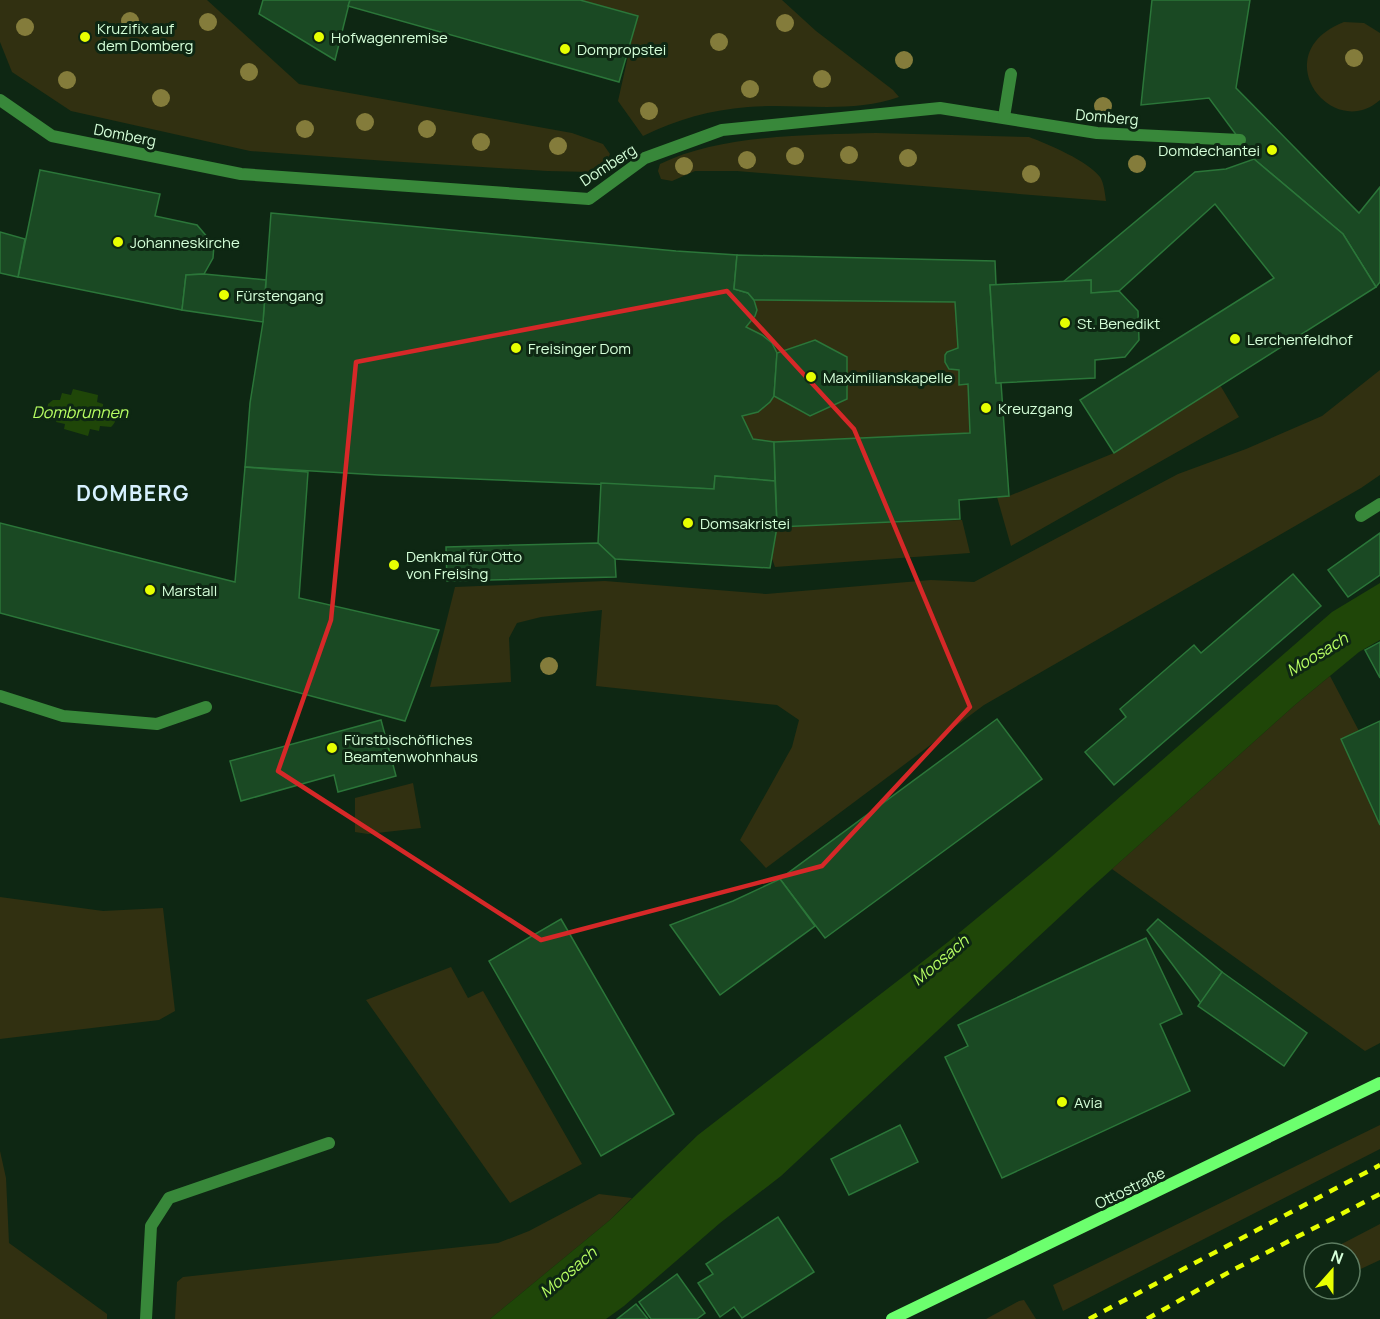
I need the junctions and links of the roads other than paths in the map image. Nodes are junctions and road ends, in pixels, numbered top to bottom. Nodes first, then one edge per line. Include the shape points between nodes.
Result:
1 (1011, 74) dead end
2 (0, 100) edge
3 (1004, 117) junction
4 (1240, 140) dead end
5 (1380, 504) edge
6 (1361, 516) dead end
7 (0, 696) edge
8 (206, 706) dead end
9 (1380, 1083) edge
10 (329, 1143) dead end
11 (146, 1319) edge
12 (892, 1319) edge

1 - 3 lane
2 - 3 lane, Domberg via 52,136 241,174 589,199 645,158 722,130 940,108
3 - 4 lane, Domberg via 1097,133
5 - 6 lane
7 - 8 lane via 63,716 157,724
9 - 12 main road, Ottostraße
10 - 11 lane via 169,1198 151,1226

